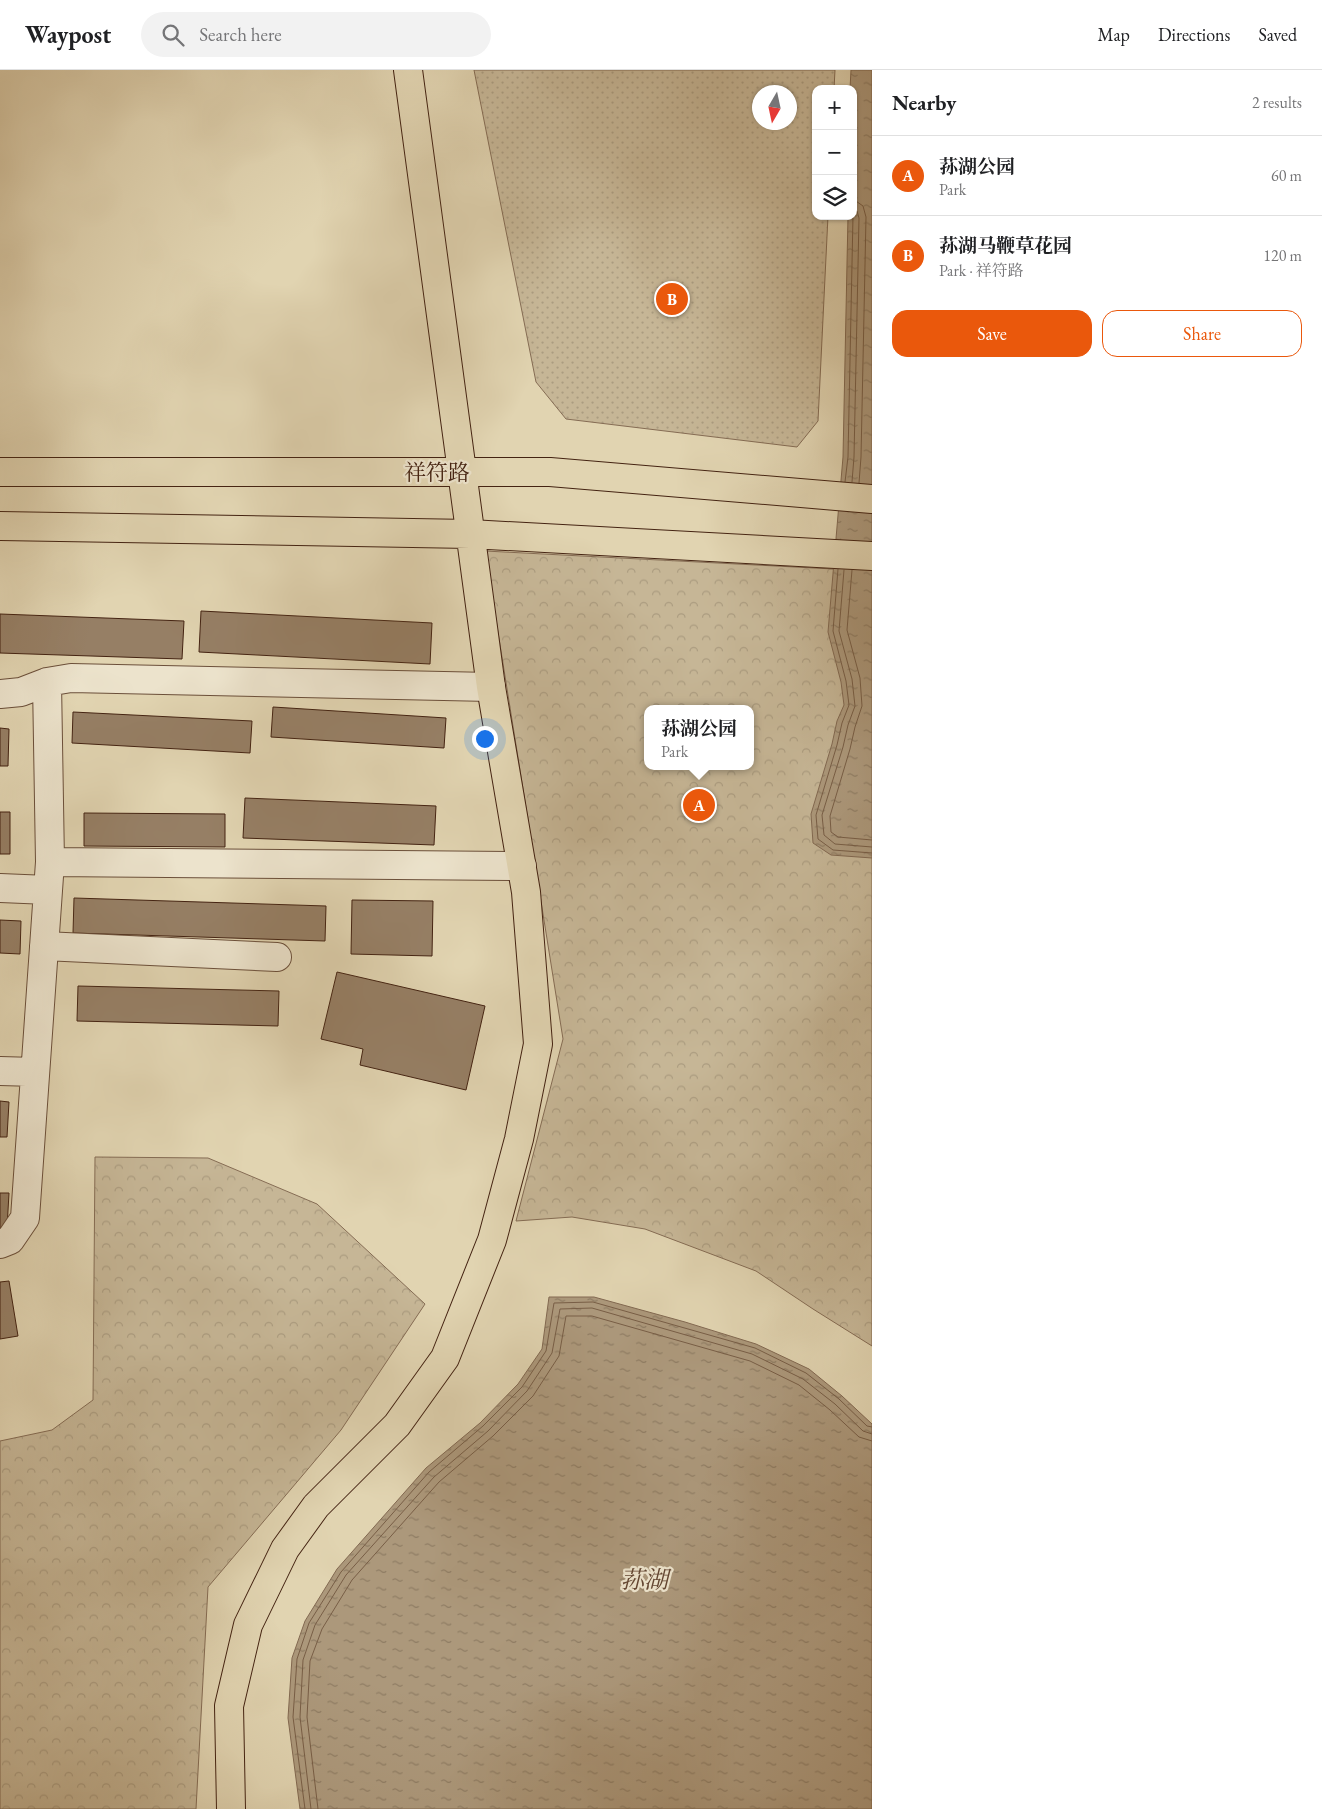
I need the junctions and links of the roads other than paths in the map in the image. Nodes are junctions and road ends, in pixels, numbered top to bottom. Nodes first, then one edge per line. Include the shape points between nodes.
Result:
1 (408, 70) edge
2 (0, 472) edge
3 (462, 472) junction
4 (872, 499) edge
5 (0, 526) edge
6 (470, 534) junction
7 (872, 556) edge
8 (47, 682) junction
9 (491, 687) junction
10 (0, 694) edge
11 (50, 862) junction
12 (522, 866) junction
13 (0, 888) edge
14 (48, 890) junction
15 (44, 946) junction
16 (277, 957) dead end
17 (0, 1071) edge
18 (35, 1072) junction
19 (0, 1244) edge
20 (231, 1809) edge

1 - 3 main road
2 - 3 main road, 祥符路
3 - 4 main road, 祥符路 via 550,472
3 - 6 main road
5 - 6 main road
6 - 7 main road
6 - 9 main road
8 - 9 lane via 71,678
8 - 10 lane via 21,692
8 - 11 lane
9 - 12 main road
11 - 12 lane
11 - 14 lane
12 - 20 main road via 538,1044 519,1139 492,1240 445,1358 397,1424 316,1506 285,1548 248,1625 229,1706
13 - 14 lane
14 - 15 lane
15 - 16 lane
15 - 18 lane
17 - 18 lane
18 - 19 lane via 25,1218 10,1240

